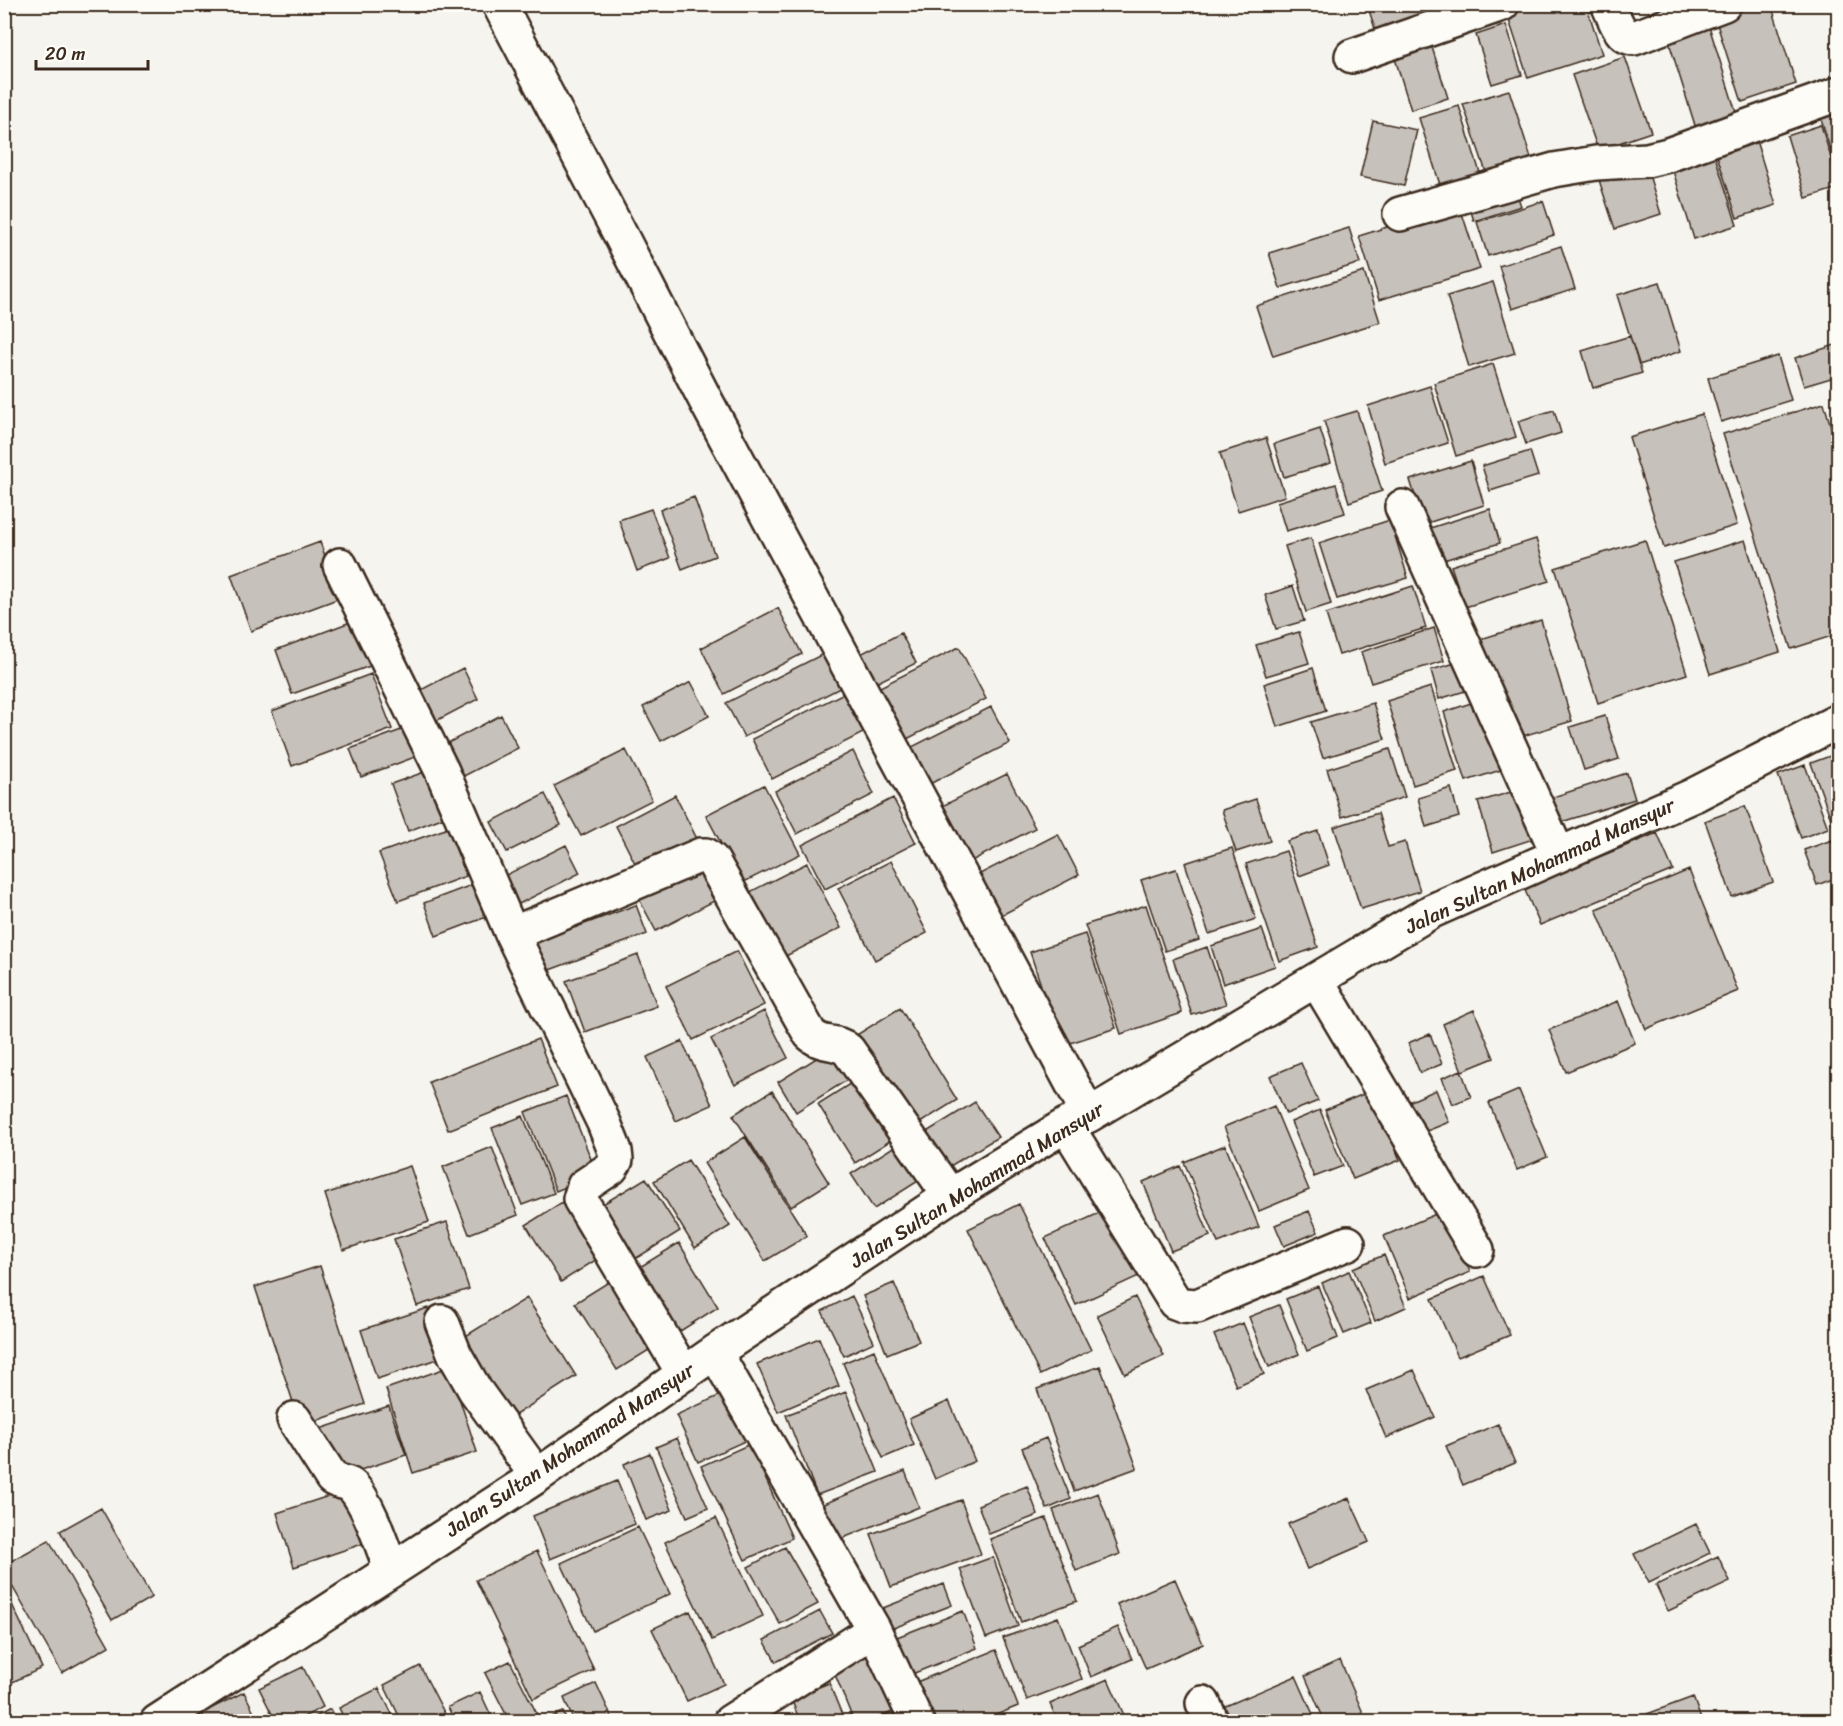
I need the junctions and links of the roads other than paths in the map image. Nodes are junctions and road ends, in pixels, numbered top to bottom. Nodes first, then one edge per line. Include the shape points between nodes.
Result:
1 (498, 4) edge
2 (1502, 4) edge
3 (1608, 4) edge
4 (1724, 4) edge
5 (1352, 56) dead end
6 (1839, 94) edge
7 (1400, 214) dead end
8 (1402, 507) dead end
9 (340, 565) dead end
10 (1839, 721) edge
11 (1551, 857) junction
12 (512, 934) junction
13 (1317, 981) junction
14 (1077, 1120) junction
15 (950, 1196) junction
16 (1348, 1244) dead end
17 (1477, 1250) dead end
18 (442, 1322) dead end
19 (715, 1352) junction
20 (684, 1374) junction
21 (294, 1419) dead end
22 (537, 1476) junction
23 (392, 1569) junction
24 (874, 1630) junction
25 (190, 1712) edge
26 (157, 1722) edge
27 (730, 1722) edge
28 (917, 1722) edge

1 - 14 street
2 - 5 street
3 - 4 street via 1623,35 1634,38
6 - 7 street via 1668,155 1554,170
8 - 11 street
9 - 12 street via 442,771
10 - 11 street, Jalan Sultan Mohammad Mansyur via 1694,795
11 - 13 street, Jalan Sultan Mohammad Mansyur via 1432,911
12 - 15 street via 706,855 810,1034 817,1041 842,1045 848,1050
12 - 20 street via 615,1151 616,1160 611,1168 584,1186 580,1199
13 - 14 street, Jalan Sultan Mohammad Mansyur
13 - 17 street
14 - 15 street, Jalan Sultan Mohammad Mansyur
14 - 16 street via 1175,1302 1197,1306
15 - 19 street, Jalan Sultan Mohammad Mansyur
18 - 22 street via 475,1390
19 - 20 street, Jalan Sultan Mohammad Mansyur
19 - 24 street
20 - 22 street, Jalan Sultan Mohammad Mansyur
21 - 23 street via 332,1478 353,1488
22 - 23 street, Jalan Sultan Mohammad Mansyur
23 - 25 street, Jalan Sultan Mohammad Mansyur
24 - 27 street
24 - 28 street
25 - 26 street, Jalan Sultan Mohammad Mansyur

